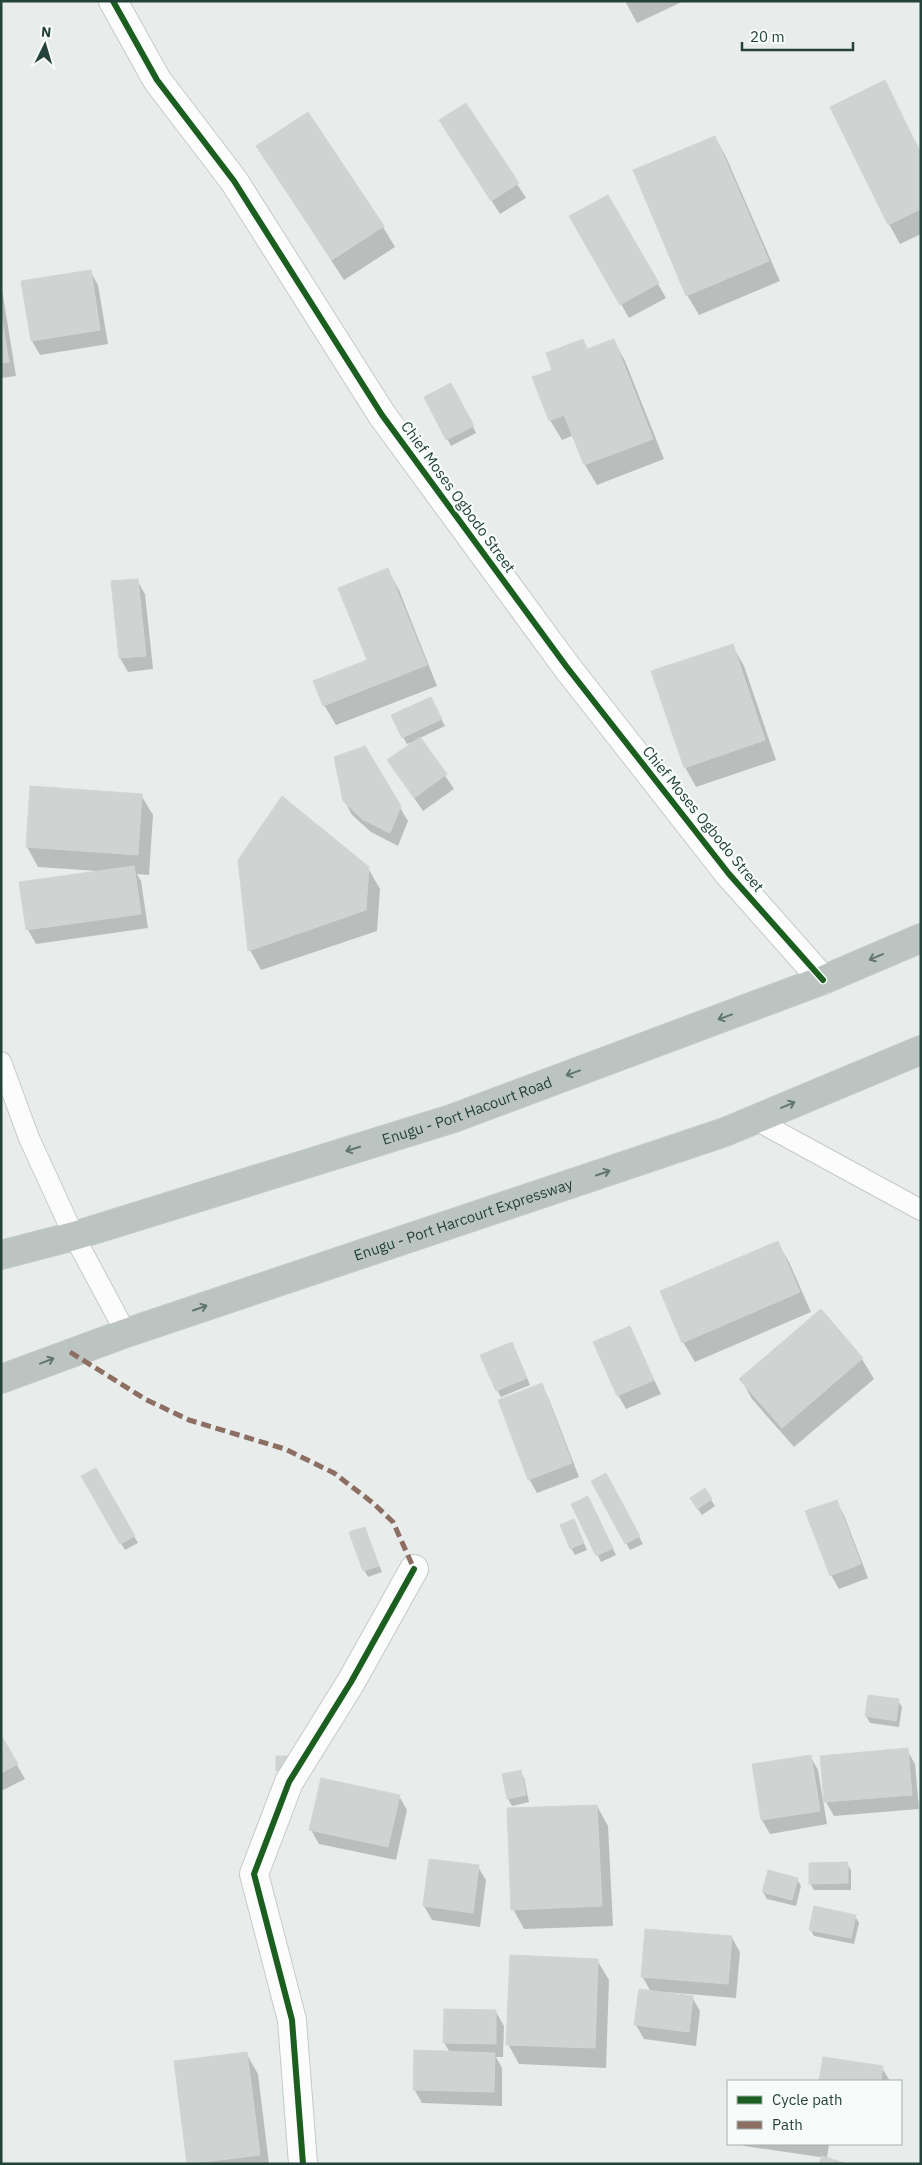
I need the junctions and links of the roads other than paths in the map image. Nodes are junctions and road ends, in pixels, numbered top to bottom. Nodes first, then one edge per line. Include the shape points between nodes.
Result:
1 (113, 1) edge
2 (921, 938) edge
3 (823, 980) junction
4 (921, 1050) edge
5 (1, 1062) edge
6 (754, 1119) junction
7 (921, 1210) edge
8 (74, 1236) junction
9 (1, 1255) edge
10 (126, 1333) junction
11 (1, 1379) edge
12 (414, 1569) dead end
13 (303, 2164) edge

1 - 3 street, Chief Moses Ogbodo Street via 157,80 234,181 382,415 566,666 729,874
2 -> 3 highway, Enugu - Port Hacourt Road
3 -> 8 highway, Enugu - Port Hacourt Road via 451,1119
6 -> 4 highway, Enugu - Port Harcourt Expressway
5 - 8 lane via 29,1138
6 - 7 lane
10 -> 6 highway, Enugu - Port Harcourt Expressway via 725,1132
8 - 9 highway, Enugu - Port Hacourt Road
8 - 10 lane
11 -> 10 highway, Enugu - Port Harcourt Expressway
12 - 13 street via 351,1682 289,1782 254,1874 292,2020

